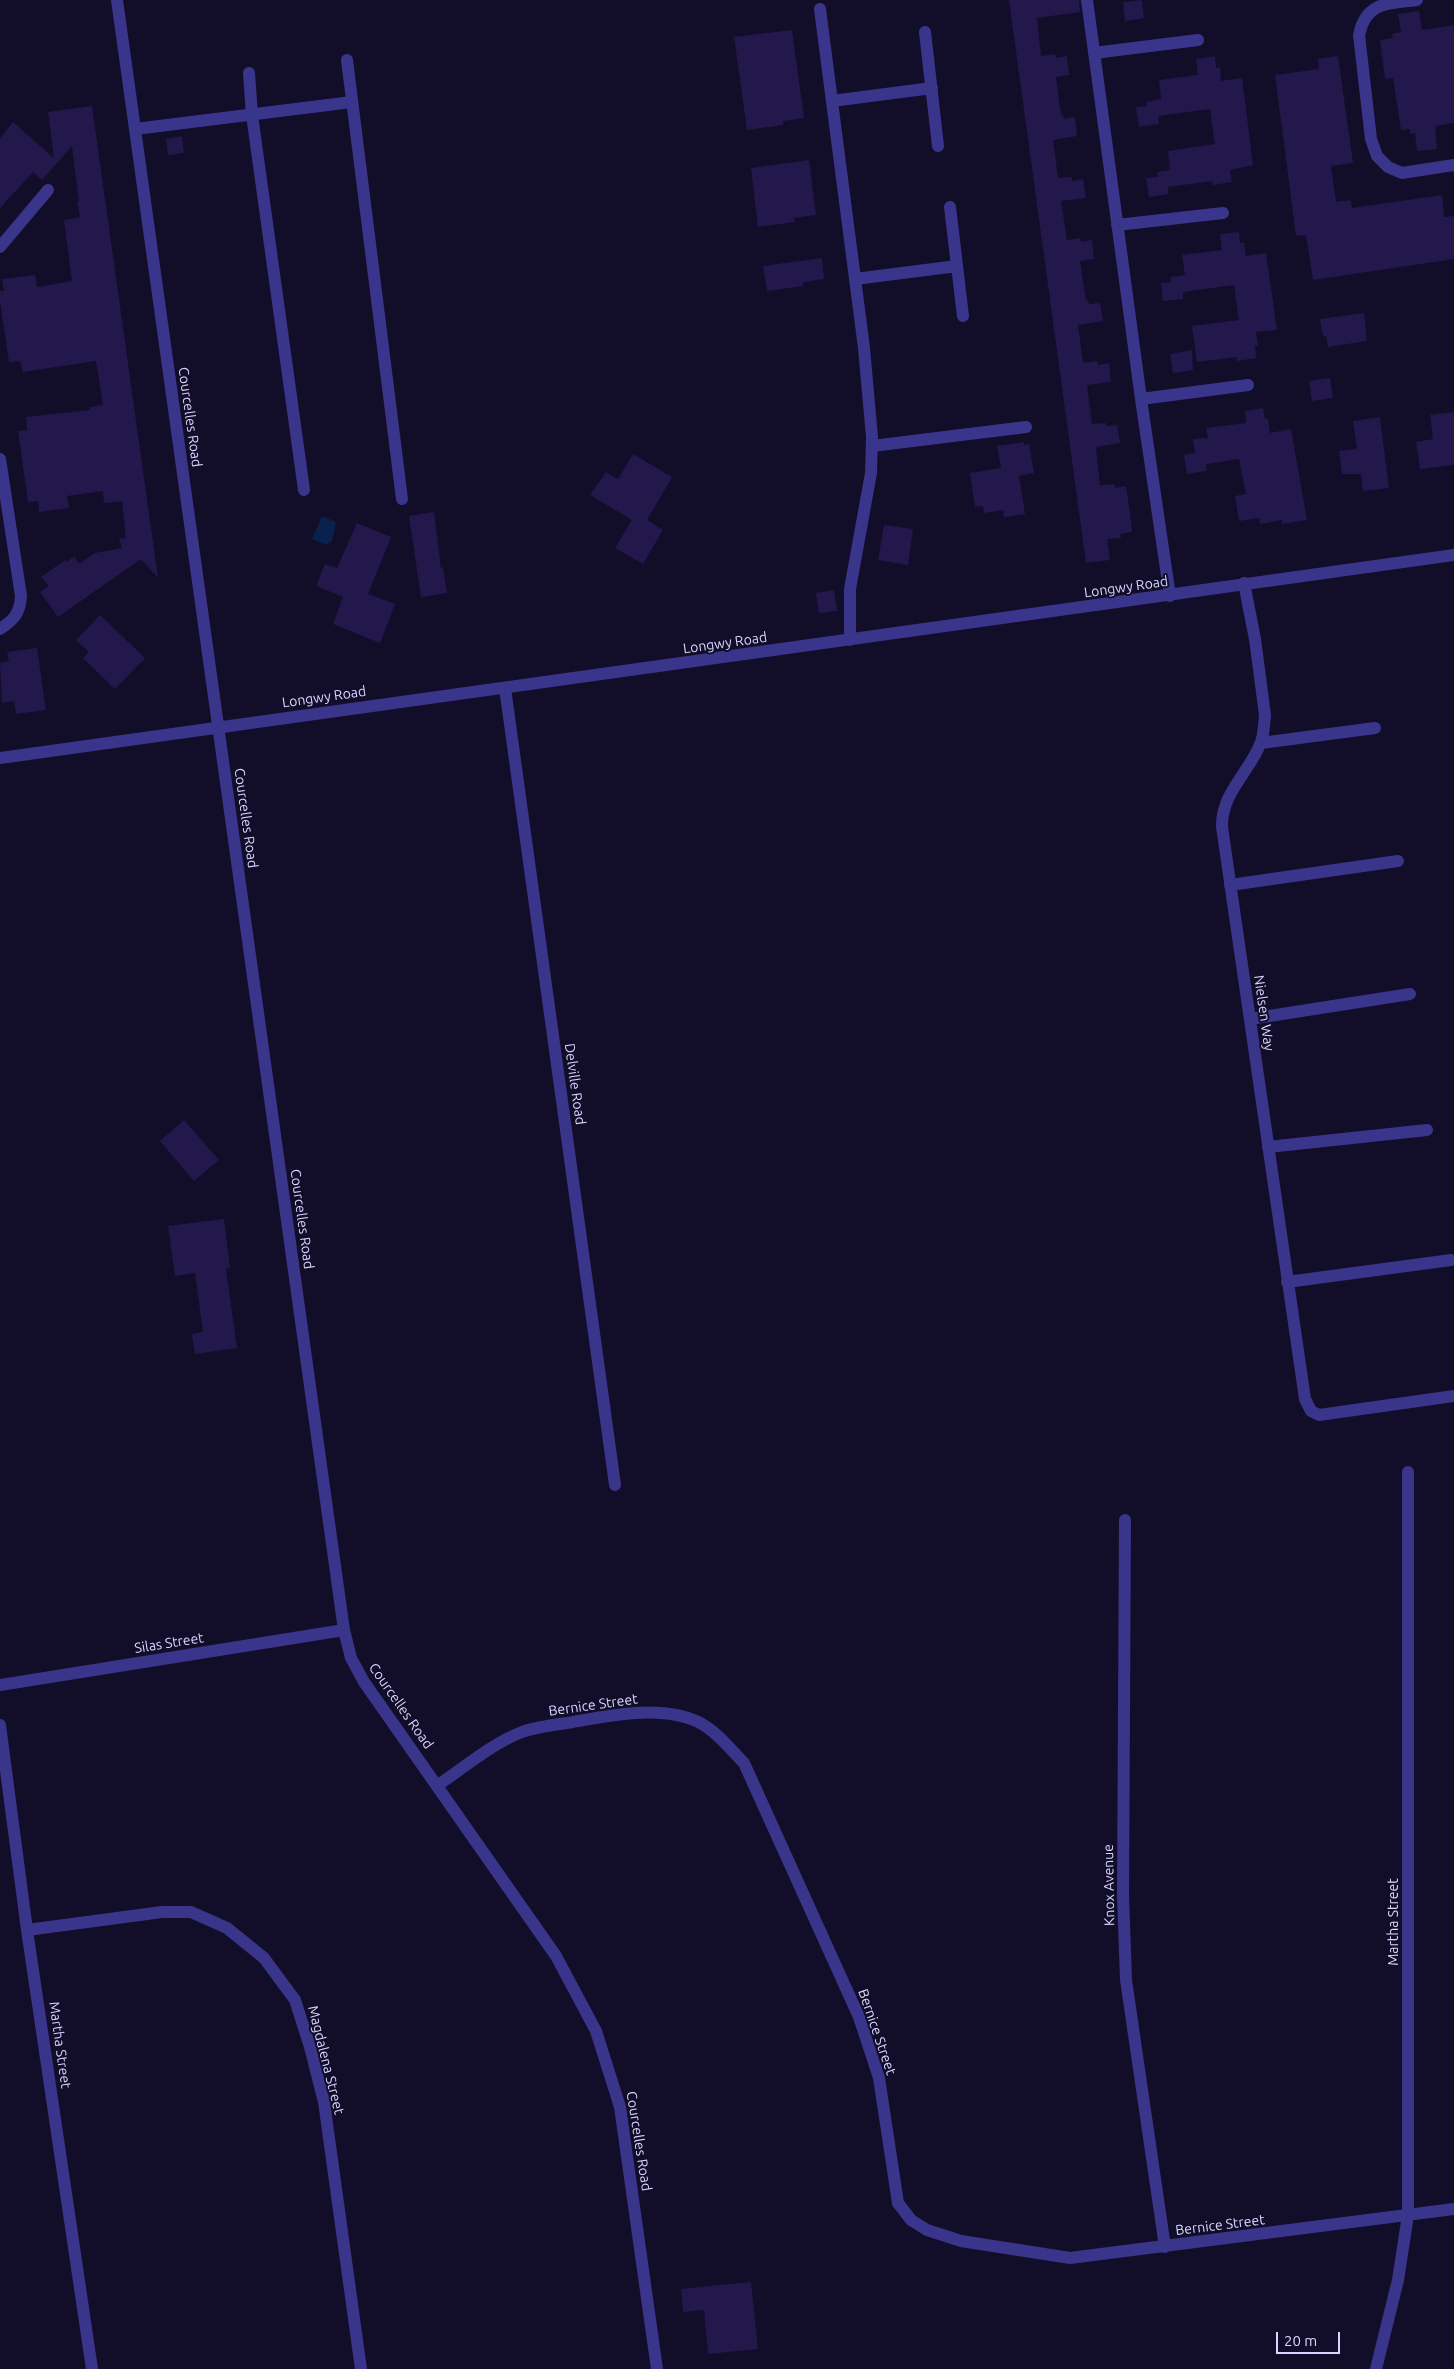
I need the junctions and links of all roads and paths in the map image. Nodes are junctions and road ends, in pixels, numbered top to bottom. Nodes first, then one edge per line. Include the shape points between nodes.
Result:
1 (117, 0) edge
2 (1087, 0) edge
3 (1417, 0) edge
4 (820, 9) dead end
5 (925, 32) dead end
6 (1198, 40) dead end
7 (1094, 54) junction
8 (347, 60) dead end
9 (249, 73) dead end
10 (932, 88) junction
11 (832, 101) junction
12 (352, 102) junction
13 (252, 115) junction
14 (135, 129) junction
15 (938, 146) dead end
16 (1454, 165) edge
17 (48, 190) dead end
18 (950, 207) dead end
19 (1222, 213) dead end
20 (1117, 225) junction
21 (0, 246) edge
22 (957, 266) junction
23 (855, 279) junction
24 (963, 316) dead end
25 (1248, 385) dead end
26 (1141, 399) junction
27 (1026, 427) dead end
28 (872, 446) junction
29 (0, 460) edge
30 (304, 490) dead end
31 (402, 499) dead end
32 (1454, 555) edge
33 (1244, 583) junction
34 (1170, 596) junction
35 (0, 629) edge
36 (850, 640) junction
37 (505, 688) junction
38 (218, 726) junction
39 (1375, 728) dead end
40 (1261, 743) junction
41 (0, 758) edge
42 (1398, 861) dead end
43 (1230, 885) junction
44 (1410, 994) dead end
45 (1250, 1019) junction
46 (1427, 1130) dead end
47 (1268, 1147) junction
48 (1451, 1260) dead end
49 (1287, 1282) junction
50 (1454, 1396) edge
51 (1408, 1472) dead end
52 (615, 1484) dead end
53 (1125, 1520) dead end
54 (344, 1630) junction
55 (0, 1685) edge
56 (0, 1726) edge
57 (438, 1785) junction
58 (27, 1930) junction
59 (1454, 2209) edge
60 (1408, 2216) junction
61 (1165, 2246) junction
62 (92, 2369) edge
63 (362, 2369) edge
64 (657, 2369) edge
65 (1376, 2369) edge

1 - 14 street, Courcelles Road
2 - 7 street
3 - 16 street via 1378,6 1361,22 1359,34 1371,139 1377,156 1388,167 1402,172
4 - 11 street
5 - 10 street
6 - 7 street
7 - 20 street
8 - 12 street
9 - 13 street
10 - 11 street
10 - 15 street
11 - 23 street
12 - 13 street
12 - 31 street
13 - 14 street
13 - 30 street
14 - 38 street, Courcelles Road
17 - 21 street
18 - 22 street
19 - 20 street
20 - 26 street
22 - 23 street
22 - 24 street
23 - 28 street
25 - 26 street
26 - 34 street
27 - 28 street
28 - 36 street via 871,473 850,589
29 - 35 street via 21,596 18,613
32 - 33 street, Longwy Road
33 - 34 street, Longwy Road
33 - 40 street, Nielsen Way via 1265,715
34 - 36 street, Longwy Road
36 - 37 street, Longwy Road
37 - 38 street, Longwy Road
37 - 52 street, Delville Road
38 - 41 street, Longwy Road
38 - 54 street, Courcelles Road
39 - 40 street
40 - 43 street, Nielsen Way via 1224,808 1222,827
42 - 43 street
43 - 45 street, Nielsen Way
44 - 45 street
45 - 47 street, Nielsen Way
46 - 47 street
47 - 49 street, Nielsen Way
48 - 49 street
49 - 50 street, Nielsen Way via 1305,1399 1311,1411 1319,1415
51 - 60 street, Martha Street
53 - 61 street, Knox Avenue via 1123,1896 1126,1980
54 - 55 street, Silas Street
54 - 57 street, Courcelles Road via 351,1658 364,1682
56 - 58 street, Martha Street
57 - 61 street, Bernice Street via 505,1740 523,1732 636,1713 673,1715 701,1724 744,1763 859,2017 879,2078 898,2203 911,2220 927,2230 961,2241 1070,2258
57 - 64 street, Courcelles Road via 556,1956 596,2031 620,2108
58 - 62 street, Martha Street
58 - 63 street, Magdalena Street via 162,1912 191,1912 227,1928 264,1958 295,2000 324,2102
59 - 60 street, Bernice Street
60 - 61 street, Bernice Street
60 - 65 street, Martha Street via 1398,2280

